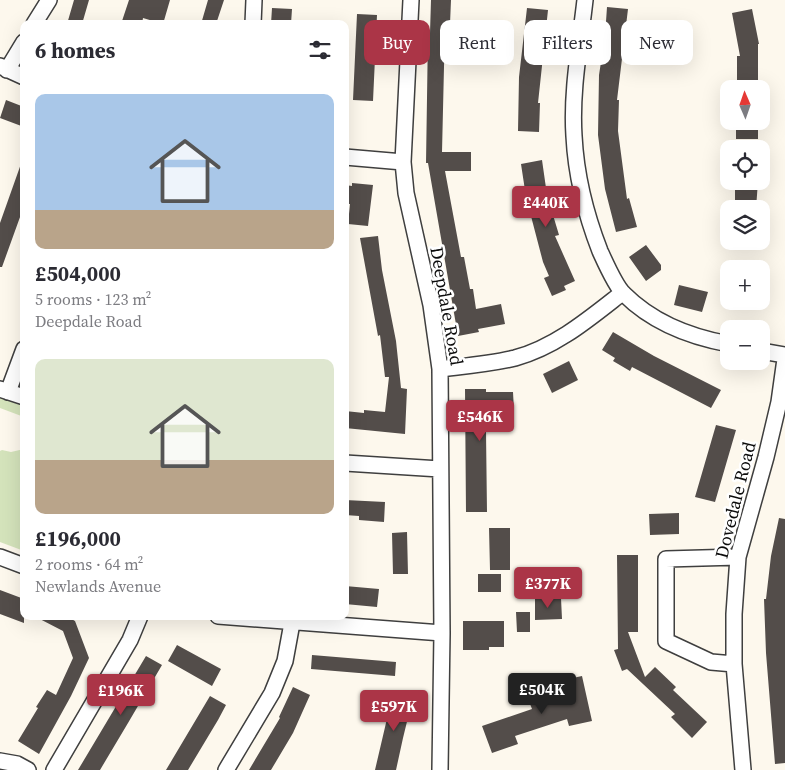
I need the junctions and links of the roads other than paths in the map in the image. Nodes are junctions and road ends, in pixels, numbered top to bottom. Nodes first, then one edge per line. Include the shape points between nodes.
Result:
1 (49, 0) edge
2 (254, 0) edge
3 (411, 0) edge
4 (585, 0) edge
5 (36, 20) edge
6 (253, 20) edge
7 (20, 47) edge
8 (4, 68) edge
9 (20, 76) edge
10 (349, 157) edge
11 (403, 162) junction
12 (622, 293) junction
13 (720, 342) edge
14 (770, 352) edge
15 (785, 355) edge
16 (20, 357) edge
17 (785, 359) edge
18 (440, 369) junction
19 (4, 391) edge
20 (20, 396) edge
21 (349, 463) edge
22 (440, 470) junction
23 (0, 557) edge
24 (738, 557) junction
25 (20, 564) edge
26 (138, 620) edge
27 (260, 620) edge
28 (292, 623) junction
29 (442, 633) junction
30 (734, 664) junction
31 (0, 761) edge
32 (28, 770) edge
33 (54, 770) edge
34 (226, 770) edge
35 (440, 770) edge
36 (743, 770) edge

1 - 5 street
2 - 6 street
3 - 11 street, Deepdale Road
4 - 12 street via 575,89 574,136 579,178 590,226
7 - 8 street
8 - 9 street
10 - 11 street
11 - 18 street, Deepdale Road via 406,193 432,305
12 - 13 street via 645,312 674,329
12 - 18 street via 582,324 517,357
14 - 15 street
16 - 19 street
17 - 24 street, Dovedale Road via 779,402
18 - 22 street, Deepdale Road
19 - 20 street
21 - 22 street
22 - 29 street, Deepdale Road
23 - 25 street
24 - 30 street, Dovedale Road
24 - 30 street via 666,560 666,641 711,662
26 - 33 street via 130,640
27 - 28 street
28 - 29 street
28 - 34 street via 284,661 272,692
29 - 35 street, Deepdale Road
30 - 36 street, Dovedale Road
31 - 32 street

